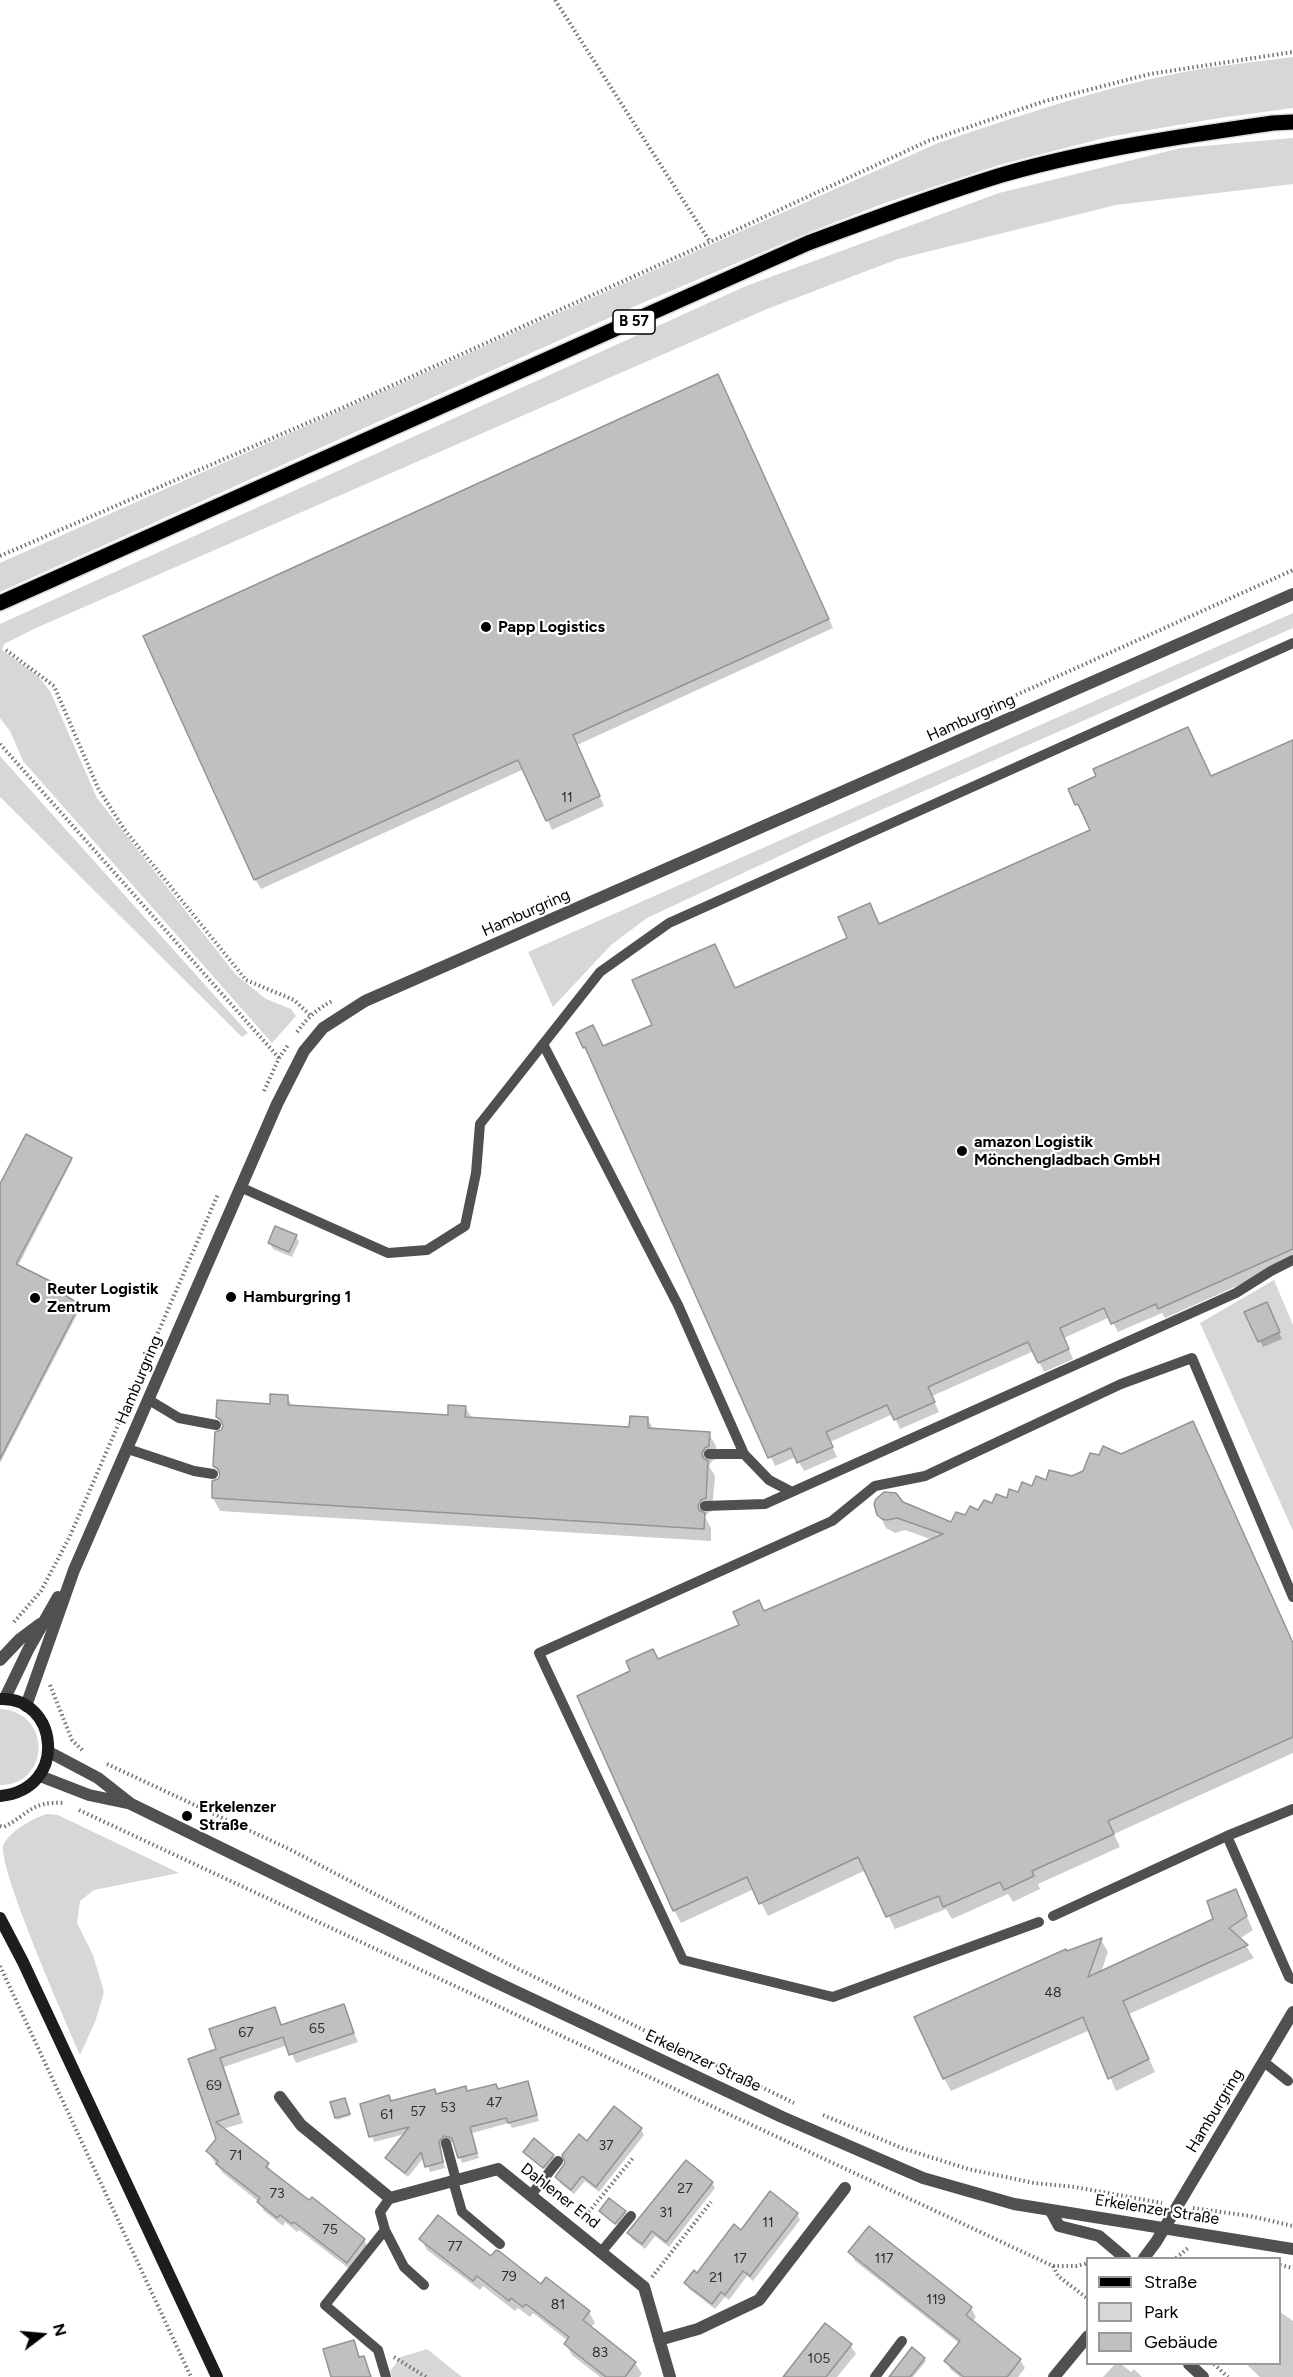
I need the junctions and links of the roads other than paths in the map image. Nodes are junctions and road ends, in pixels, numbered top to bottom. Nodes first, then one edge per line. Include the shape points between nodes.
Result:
1 (1293, 122) edge
2 (1293, 594) edge
3 (0, 603) edge
4 (1293, 643) edge
5 (543, 1044) junction
6 (240, 1187) junction
7 (1293, 1260) edge
8 (149, 1400) junction
9 (216, 1425) dead end
10 (128, 1449) junction
11 (709, 1454) dead end
12 (744, 1454) junction
13 (213, 1474) dead end
14 (792, 1492) junction
15 (705, 1506) dead end
16 (74, 1570) junction
17 (1293, 1597) edge
18 (45, 1620) junction
19 (0, 1660) edge
20 (3, 1698) edge
21 (26, 1706) junction
22 (49, 1752) junction
23 (40, 1776) junction
24 (0, 1796) edge
25 (131, 1804) junction
26 (1293, 1809) edge
27 (1227, 1836) junction
28 (0, 1909) edge
29 (1053, 1916) dead end
30 (0, 1918) edge
31 (1039, 1922) dead end
32 (9, 1933) junction
33 (1293, 1979) edge
34 (1293, 2012) edge
35 (1264, 2062) junction
36 (1288, 2081) dead end
37 (280, 2097) dead end
38 (446, 2143) dead end
39 (558, 2161) dead end
40 (455, 2181) junction
41 (845, 2188) dead end
42 (531, 2195) junction
43 (390, 2198) junction
44 (1051, 2211) junction
45 (631, 2216) dead end
46 (1165, 2228) junction
47 (385, 2230) junction
48 (500, 2244) dead end
49 (1293, 2249) edge
50 (602, 2251) junction
51 (1123, 2257) edge
52 (1145, 2257) edge
53 (424, 2285) dead end
54 (1086, 2338) edge
55 (660, 2340) junction
56 (902, 2342) dead end
57 (1190, 2365) edge
58 (217, 2377) edge
59 (386, 2377) edge
60 (670, 2377) edge
61 (875, 2377) edge
62 (1054, 2377) edge
63 (1203, 2377) edge

1 - 3 main road, B 57 via 1139,143 1007,174 808,243
2 - 6 street, Hamburgring via 365,1001 323,1028 304,1051
4 - 5 lane via 669,923 600,972
5 - 6 lane via 480,1124 476,1173 465,1227 427,1250 388,1253
5 - 12 lane via 678,1305
6 - 8 street, Hamburgring
7 - 14 lane via 1236,1293
8 - 9 lane via 179,1418
8 - 10 street, Hamburgring
10 - 13 lane
10 - 16 street, Hamburgring
11 - 12 lane
12 - 14 lane via 769,1480
14 - 15 lane via 765,1504
16 - 18 street
16 - 21 street
17 - 31 lane via 1192,1358 1120,1384 925,1476 875,1486 832,1521 539,1653 683,1960 833,1997
18 - 19 street
18 - 20 street
20 - 21 main road
21 - 22 main road via 44,1725
22 - 23 main road
22 - 25 street via 98,1778
23 - 24 main road via 28,1788
23 - 25 street via 89,1795
25 - 44 street, Erkelenzer Straße via 782,2117 923,2178
26 - 27 lane
27 - 29 lane
27 - 33 lane
28 - 32 main road
30 - 32 main road
32 - 58 main road
34 - 35 street, Hamburgring
35 - 36 lane
35 - 46 street, Hamburgring
37 - 43 street via 301,2125
38 - 40 lane
39 - 42 lane
40 - 42 street, Dahlener End via 498,2169
40 - 43 street, Dahlener End
40 - 48 lane via 462,2212
41 - 55 street via 759,2300 698,2329
42 - 50 street, Dahlener End
43 - 47 lane via 380,2212
44 - 46 street, Erkelenzer Straße
44 - 51 street via 1059,2226 1099,2236
45 - 50 lane
46 - 49 street, Erkelenzer Straße
46 - 52 street, Hamburgring
47 - 53 lane via 404,2267
47 - 59 lane via 325,2306 378,2350
50 - 55 street, Dahlener End via 644,2287
54 - 62 street
55 - 60 street
56 - 61 lane
57 - 63 street

